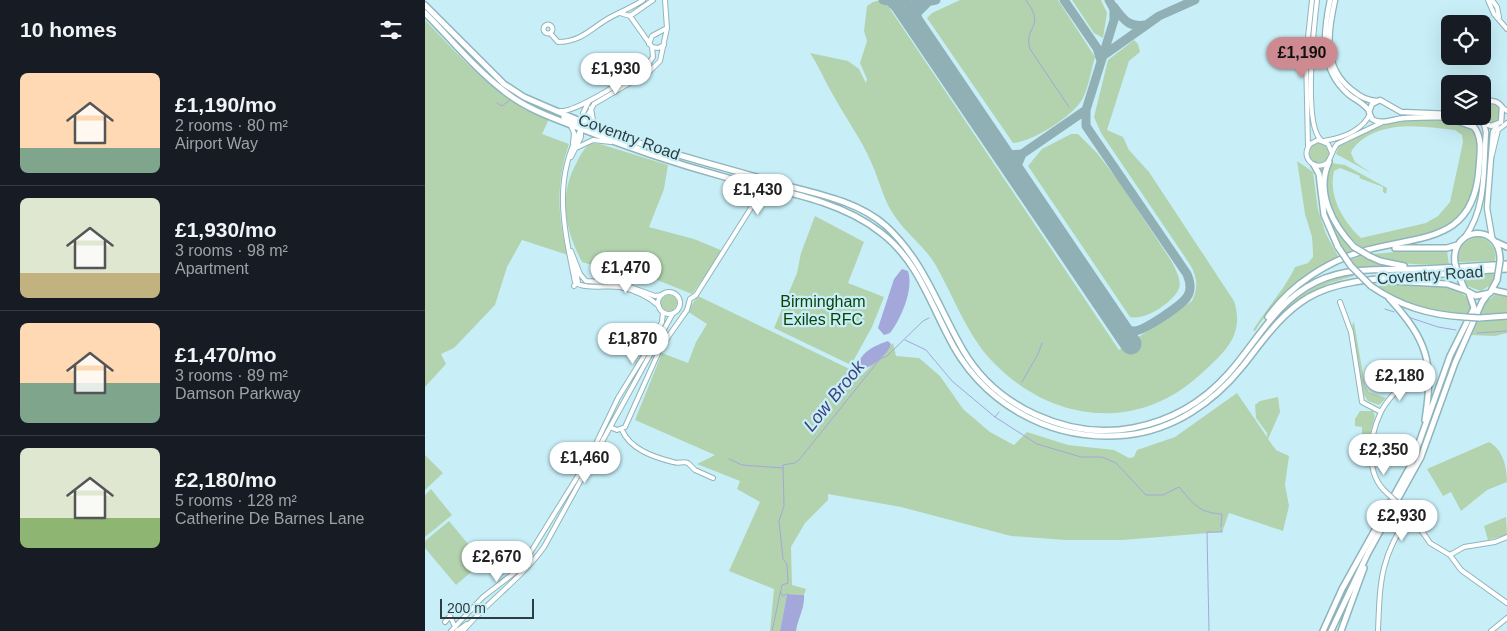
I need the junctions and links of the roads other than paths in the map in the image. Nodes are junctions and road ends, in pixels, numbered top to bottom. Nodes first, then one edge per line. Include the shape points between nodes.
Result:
1 (643, 0) edge
2 (653, 0) edge
3 (666, 0) edge
4 (1312, 0) edge
5 (1317, 0) edge
6 (1330, 0) edge
7 (1335, 0) edge
8 (1487, 0) edge
9 (1492, 0) edge
10 (425, 5) edge
11 (620, 13) junction
12 (425, 14) edge
13 (630, 16) junction
14 (1499, 20) junction
15 (667, 28) junction
16 (1507, 29) edge
17 (550, 33) dead end
18 (657, 33) junction
19 (665, 35) junction
20 (664, 45) junction
21 (650, 46) junction
22 (524, 97) junction
23 (590, 100) junction
24 (1377, 101) junction
25 (1491, 101) edge
26 (1389, 104) junction
27 (591, 106) junction
28 (1502, 107) junction
29 (558, 111) junction
30 (1507, 111) edge
31 (1369, 113) junction
32 (1441, 115) edge
33 (1441, 116) edge
34 (1387, 121) junction
35 (584, 122) junction
36 (1507, 122) edge
37 (1381, 123) junction
38 (1499, 123) junction
39 (1491, 124) edge
40 (570, 125) junction
41 (1470, 125) edge
42 (1484, 125) edge
43 (594, 126) junction
44 (581, 129) junction
45 (1323, 141) junction
46 (613, 142) junction
47 (572, 145) junction
48 (1308, 147) junction
49 (577, 148) junction
50 (1332, 153) junction
51 (1491, 157) junction
52 (570, 158) junction
53 (658, 158) junction
54 (1329, 162) junction
55 (1314, 165) junction
56 (759, 186) junction
57 (1465, 237) junction
58 (1494, 240) junction
59 (1457, 245) junction
60 (1507, 247) edge
61 (570, 249) junction
62 (1368, 253) junction
63 (573, 256) junction
64 (1507, 264) edge
65 (1487, 265) junction
66 (1507, 269) edge
67 (1357, 281) junction
68 (575, 285) junction
69 (1468, 292) junction
70 (1491, 292) junction
71 (1507, 293) edge
72 (662, 295) junction
73 (1389, 298) junction
74 (679, 299) junction
75 (690, 299) junction
76 (1340, 302) dead end
77 (659, 306) junction
78 (663, 312) junction
79 (673, 313) junction
80 (1507, 316) edge
81 (1253, 341) junction
82 (1407, 381) dead end
83 (1381, 412) junction
84 (610, 427) junction
85 (622, 430) junction
86 (1423, 434) junction
87 (713, 478) dead end
88 (1410, 514) junction
89 (1507, 537) edge
90 (1372, 544) junction
91 (1450, 555) junction
92 (1507, 603) edge
93 (1507, 618) edge
94 (471, 621) junction
95 (445, 622) dead end
96 (456, 629) edge
97 (451, 631) edge
98 (463, 631) edge
99 (1323, 631) edge
100 (1331, 631) edge
101 (1341, 631) edge
102 (1379, 631) edge
103 (1491, 631) edge

1 - 11 street
2 - 13 street
3 - 15 street
4 - 48 street via 1306,56
5 - 45 street via 1311,58 1313,129
6 - 31 main road via 1324,38 1329,67 1347,94 1366,107
7 - 24 main road via 1328,37 1335,69 1343,83 1355,93
8 - 14 street
9 - 14 street
10 - 22 highway, Coventry Road via 504,84
11 - 13 street
11 - 17 street via 584,37 558,42
12 - 40 highway, Coventry Road via 504,91 525,105
13 - 21 street
14 - 16 street
15 - 18 street
15 - 19 street
18 - 19 street
18 - 21 street via 652,36
19 - 20 street
20 - 21 street via 658,48
20 - 27 street via 662,57 655,67
21 - 23 street via 653,57 647,66
22 - 29 highway, Coventry Road
22 - 44 highway via 579,124
23 - 29 street via 567,112
23 - 35 street via 583,113
24 - 26 main road
24 - 31 main road
25 - 28 main road
26 - 32 main road via 1401,112
26 - 34 main road via 1392,113
27 - 35 street
27 - 43 street
28 - 30 street
28 - 38 main road
29 - 35 highway, Coventry Road
31 - 37 main road
31 - 45 street via 1366,121 1353,131
33 - 34 main road
34 - 37 main road
35 - 43 highway, Coventry Road
35 - 44 highway
35 - 53 highway
36 - 38 street
36 - 51 street via 1498,130
37 - 50 street via 1337,144
38 - 39 main road
38 - 51 main road via 1493,132
40 - 44 highway, Coventry Road
40 - 47 street via 574,133
41 - 62 highway via 1480,138 1478,182 1469,208 1454,225 1438,234
42 - 57 main road via 1481,199 1473,225
43 - 81 highway, Coventry Road via 657,149 837,199 884,224 904,243 928,280 965,353 987,380 1023,408 1058,424 1105,431 1132,428 1173,416 1213,389
44 - 46 highway, Coventry Road
44 - 47 street
44 - 49 street
45 - 48 street via 1314,141
45 - 50 street
46 - 49 street via 593,140
46 - 53 highway, Coventry Road
47 - 52 street
48 - 55 street via 1308,160
49 - 52 street
50 - 54 street
51 - 58 main road via 1487,213
52 - 61 street via 562,207
53 - 56 highway, Coventry Road
54 - 55 street via 1323,166
54 - 62 highway, bridge via 1325,178 1329,207 1337,226 1354,247
55 - 73 highway, bridge via 1319,174 1324,215 1338,247 1351,266
56 - 67 highway, Coventry Road via 834,207 872,226 904,254 924,285 959,356 983,387 1029,419 1079,435 1103,437 1143,432 1195,411 1225,386 1291,309 1322,291
56 - 75 street via 761,193 696,295
57 - 58 highway via 1478,233
57 - 59 highway
58 - 60 highway
58 - 70 highway, bridge via 1500,261
59 - 62 highway
59 - 69 highway, bridge via 1455,263
61 - 63 street
61 - 68 street
62 - 65 highway via 1380,261 1405,266
62 - 81 highway via 1317,272 1286,295 1272,310
63 - 68 street
63 - 72 street via 586,281 619,282 655,296
64 - 65 highway, Coventry Road
65 - 81 highway, Coventry Road via 1378,269 1330,276 1295,294
66 - 67 highway, Coventry Road
67 - 69 highway via 1447,284
68 - 77 street via 622,287 647,297
69 - 70 highway via 1478,296
69 - 86 highway via 1474,308 1450,356
70 - 71 highway
70 - 90 highway via 1483,302 1455,363 1421,457
72 - 74 street via 673,293
72 - 77 street
73 - 80 highway, bridge via 1422,311 1479,318
73 - 86 highway via 1416,330 1426,353 1430,376
74 - 75 street
74 - 79 street via 679,308
75 - 85 street via 687,310 661,347
76 - 83 street via 1351,332 1361,404
77 - 78 street
78 - 79 street
78 - 96 street via 662,322 650,346 589,458 527,558 514,573 483,596
79 - 84 street
82 - 83 street
83 - 88 street, bridge via 1373,438 1371,465 1378,483
84 - 85 street
84 - 94 street via 576,492 535,559
85 - 87 street via 634,447 675,463 688,463
86 - 99 highway via 1411,465 1342,589
88 - 91 street via 1430,543
88 - 102 street via 1392,542 1383,567 1379,589
89 - 91 street via 1464,547
90 - 100 highway
90 - 101 highway
91 - 92 street via 1461,570
93 - 103 street
94 - 96 street
94 - 98 street
95 - 96 street via 450,616
96 - 97 street

